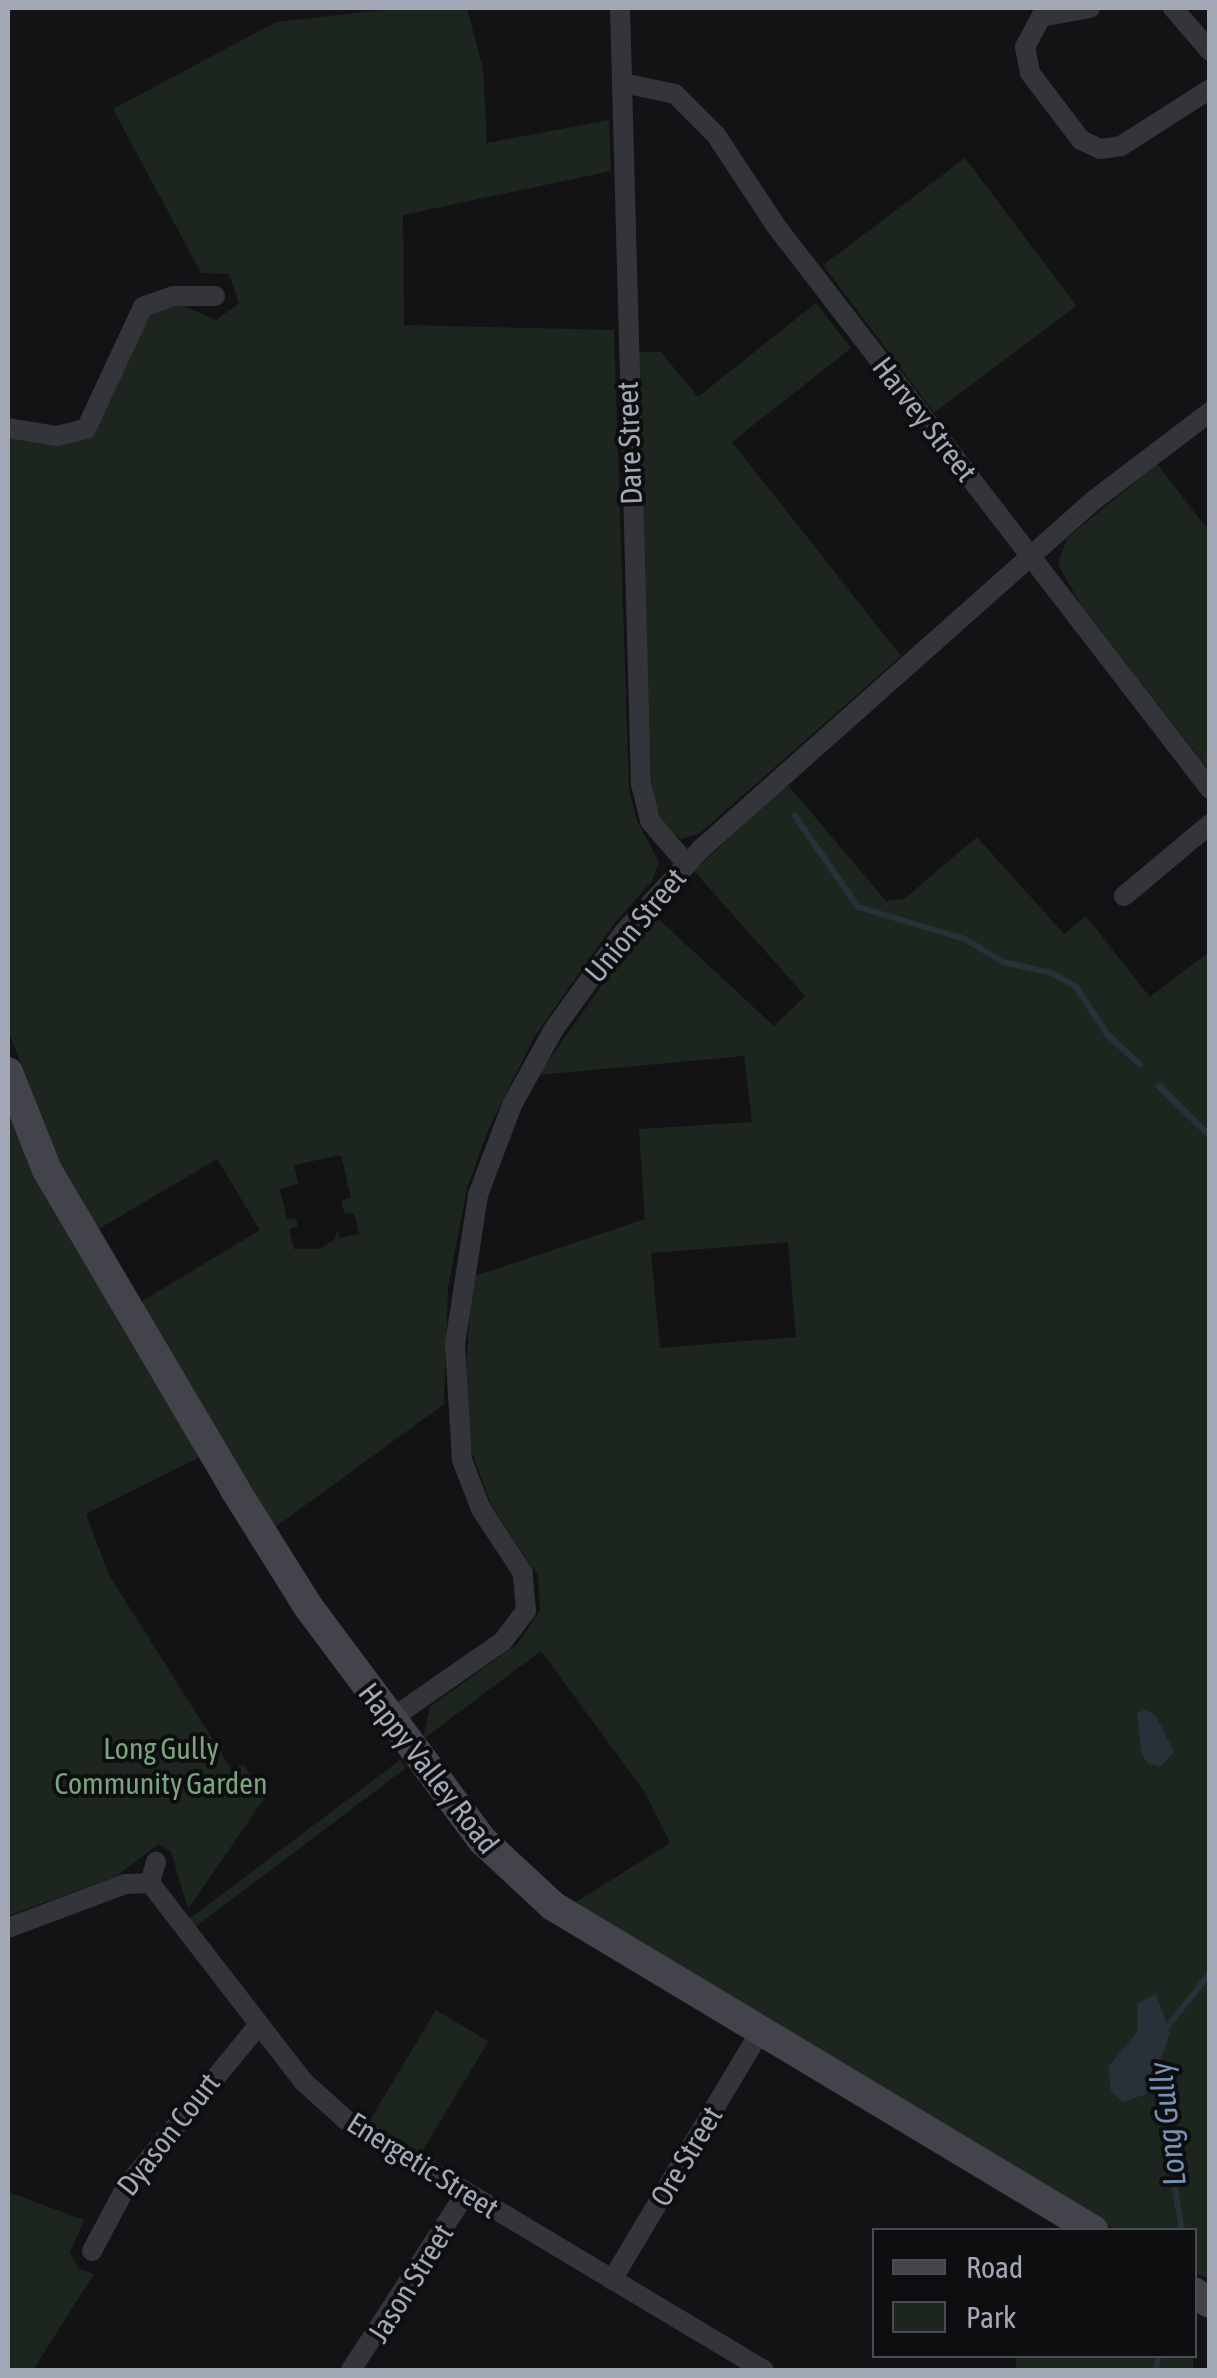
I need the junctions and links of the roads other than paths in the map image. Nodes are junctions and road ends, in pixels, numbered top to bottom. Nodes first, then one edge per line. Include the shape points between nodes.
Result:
1 (620, 8) edge
2 (1090, 8) edge
3 (1172, 8) edge
4 (1210, 51) edge
5 (622, 83) junction
6 (1210, 89) edge
7 (215, 296) dead end
8 (1210, 412) edge
9 (8, 428) edge
10 (1032, 557) junction
11 (1210, 789) edge
12 (1210, 824) edge
13 (686, 863) junction
14 (1124, 896) dead end
15 (8, 1072) edge
16 (388, 1721) junction
17 (156, 1862) dead end
18 (150, 1883) junction
19 (8, 1928) edge
20 (258, 2026) junction
21 (760, 2032) junction
22 (466, 2193) junction
23 (1089, 2228) edge
24 (92, 2251) dead end
25 (612, 2280) junction
26 (750, 2367) edge
27 (350, 2370) edge

1 - 5 street, Dare Street
2 - 6 street via 1041,17 1025,46 1030,73 1087,144 1121,146
3 - 4 street
5 - 10 street, Harvey Street via 664,88 716,136 776,226
5 - 13 street, Dare Street via 640,784 650,822
7 - 9 street via 173,296 142,308 86,429 57,436
8 - 10 street, Union Street
10 - 11 street, Harvey Street
10 - 13 street, Union Street
12 - 14 street
13 - 16 street, Union Street via 606,955 537,1057 495,1146 470,1229 455,1340 457,1432 473,1492 527,1584 526,1611 516,1629
15 - 16 street, Happy Valley Road via 61,1194 306,1605
16 - 21 street, Happy Valley Road via 482,1840 530,1889
17 - 18 street
18 - 19 street via 125,1884
18 - 20 street, Energetic Street
20 - 22 street, Energetic Street via 346,2120
20 - 24 street, Dyason Court via 119,2196
21 - 23 street, Happy Valley Road
21 - 25 street, Ore Street
22 - 25 street, Energetic Street
22 - 27 street, Jason Street
25 - 26 street, Energetic Street

